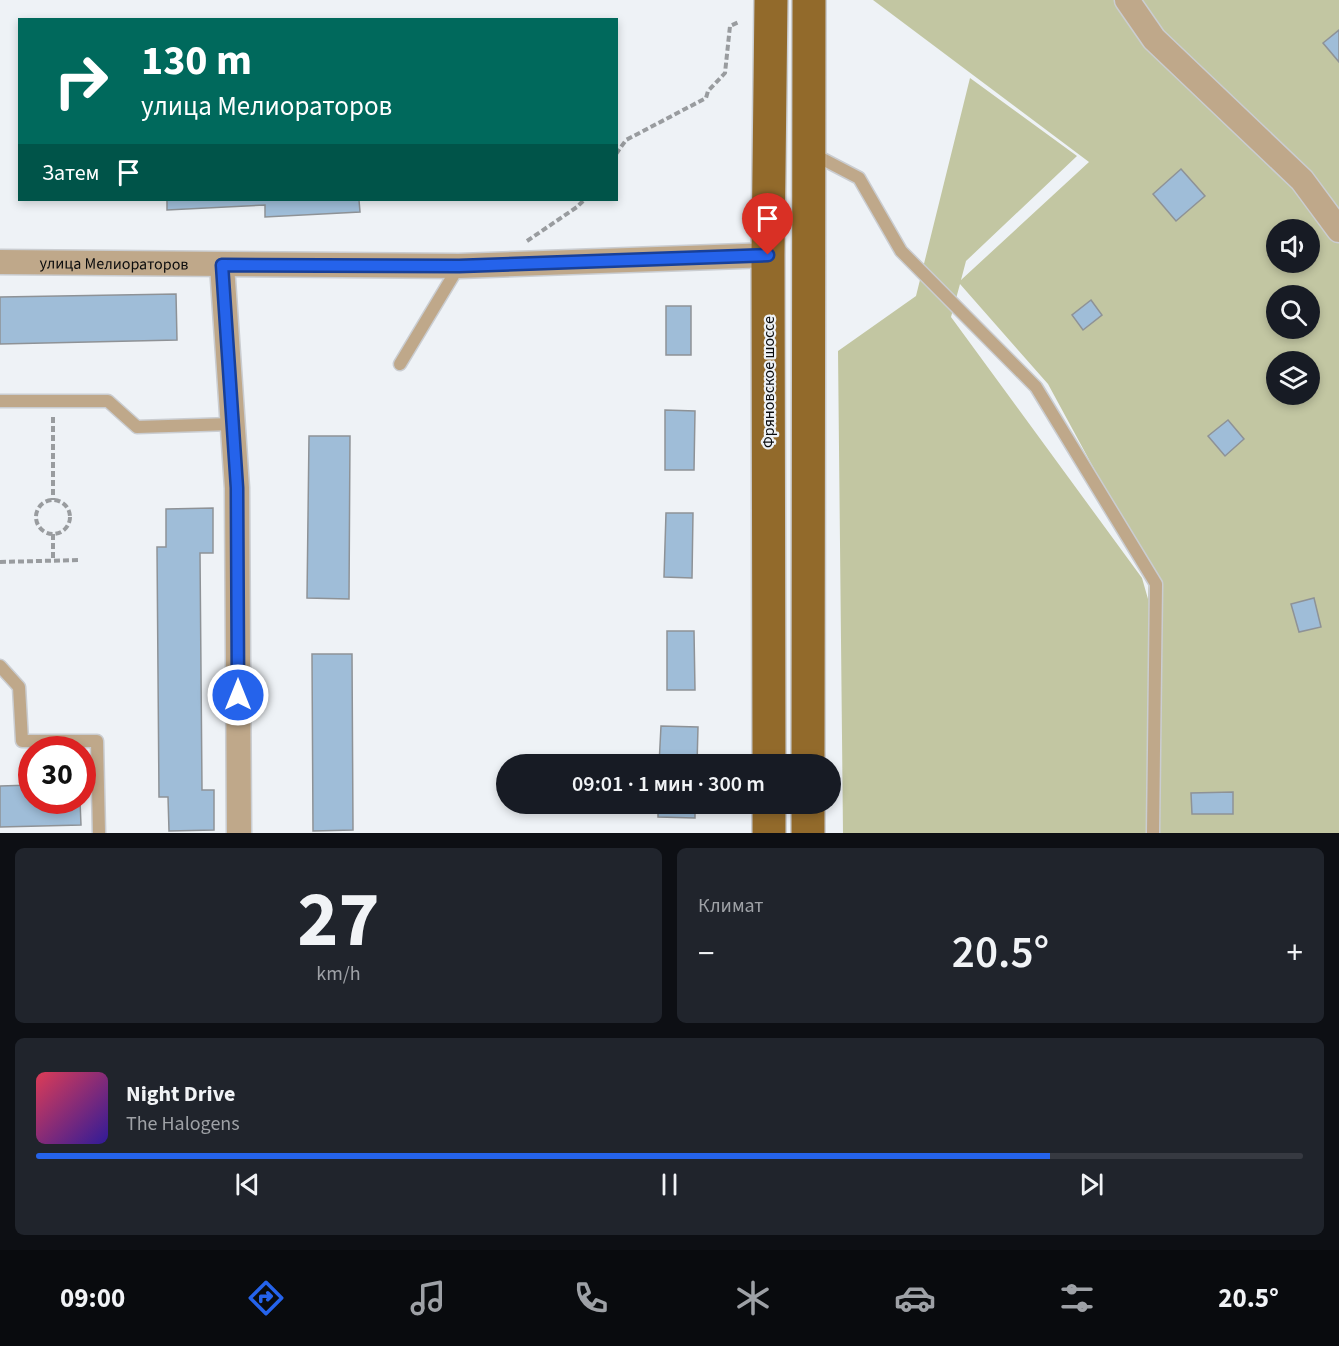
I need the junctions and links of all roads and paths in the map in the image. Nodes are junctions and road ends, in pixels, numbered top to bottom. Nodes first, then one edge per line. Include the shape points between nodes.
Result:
1 (771, 0) edge
2 (809, 0) edge
3 (1127, 0) edge
4 (740, 22) dead end
5 (618, 151) edge
6 (810, 152) junction
7 (583, 201) edge
8 (1339, 230) edge
9 (768, 255) junction
10 (0, 262) edge
11 (516, 264) junction
12 (222, 265) junction
13 (459, 266) junction
14 (400, 364) dead end
15 (0, 401) edge
16 (52, 401) junction
17 (232, 424) junction
18 (53, 500) junction
19 (53, 534) junction
20 (53, 560) junction
21 (79, 560) dead end
22 (0, 562) edge
23 (0, 666) edge
24 (769, 754) edge
25 (808, 754) edge
26 (769, 814) edge
27 (808, 814) edge
28 (99, 833) edge
29 (239, 833) edge
30 (769, 833) edge
31 (808, 833) edge
32 (1153, 833) edge

1 - 9 main road, Фряновское шоссе
2 - 6 main road
3 - 8 street via 1154,39 1302,180
4 - 5 path via 730,26 725,73 706,98 626,141
6 - 25 main road
6 - 32 lane via 859,178 901,251 1036,387 1156,584
7 - 11 path via 524,243
9 - 11 street, улица Мелиораторов
9 - 24 main road, Фряновское шоссе
10 - 12 street, улица Мелиораторов
11 - 13 street, улица Мелиораторов
12 - 13 street, улица Мелиораторов
12 - 17 street
13 - 14 lane
15 - 16 lane
16 - 17 lane via 108,401 137,427
16 - 18 path
17 - 29 street via 237,488
18 - 19 path via 65,505 70,513 63,531
18 - 19 path via 41,505 36,515 41,530
19 - 20 path
20 - 21 path
20 - 22 path
23 - 28 lane via 18,687 22,741 97,741
26 - 30 main road
27 - 31 main road

